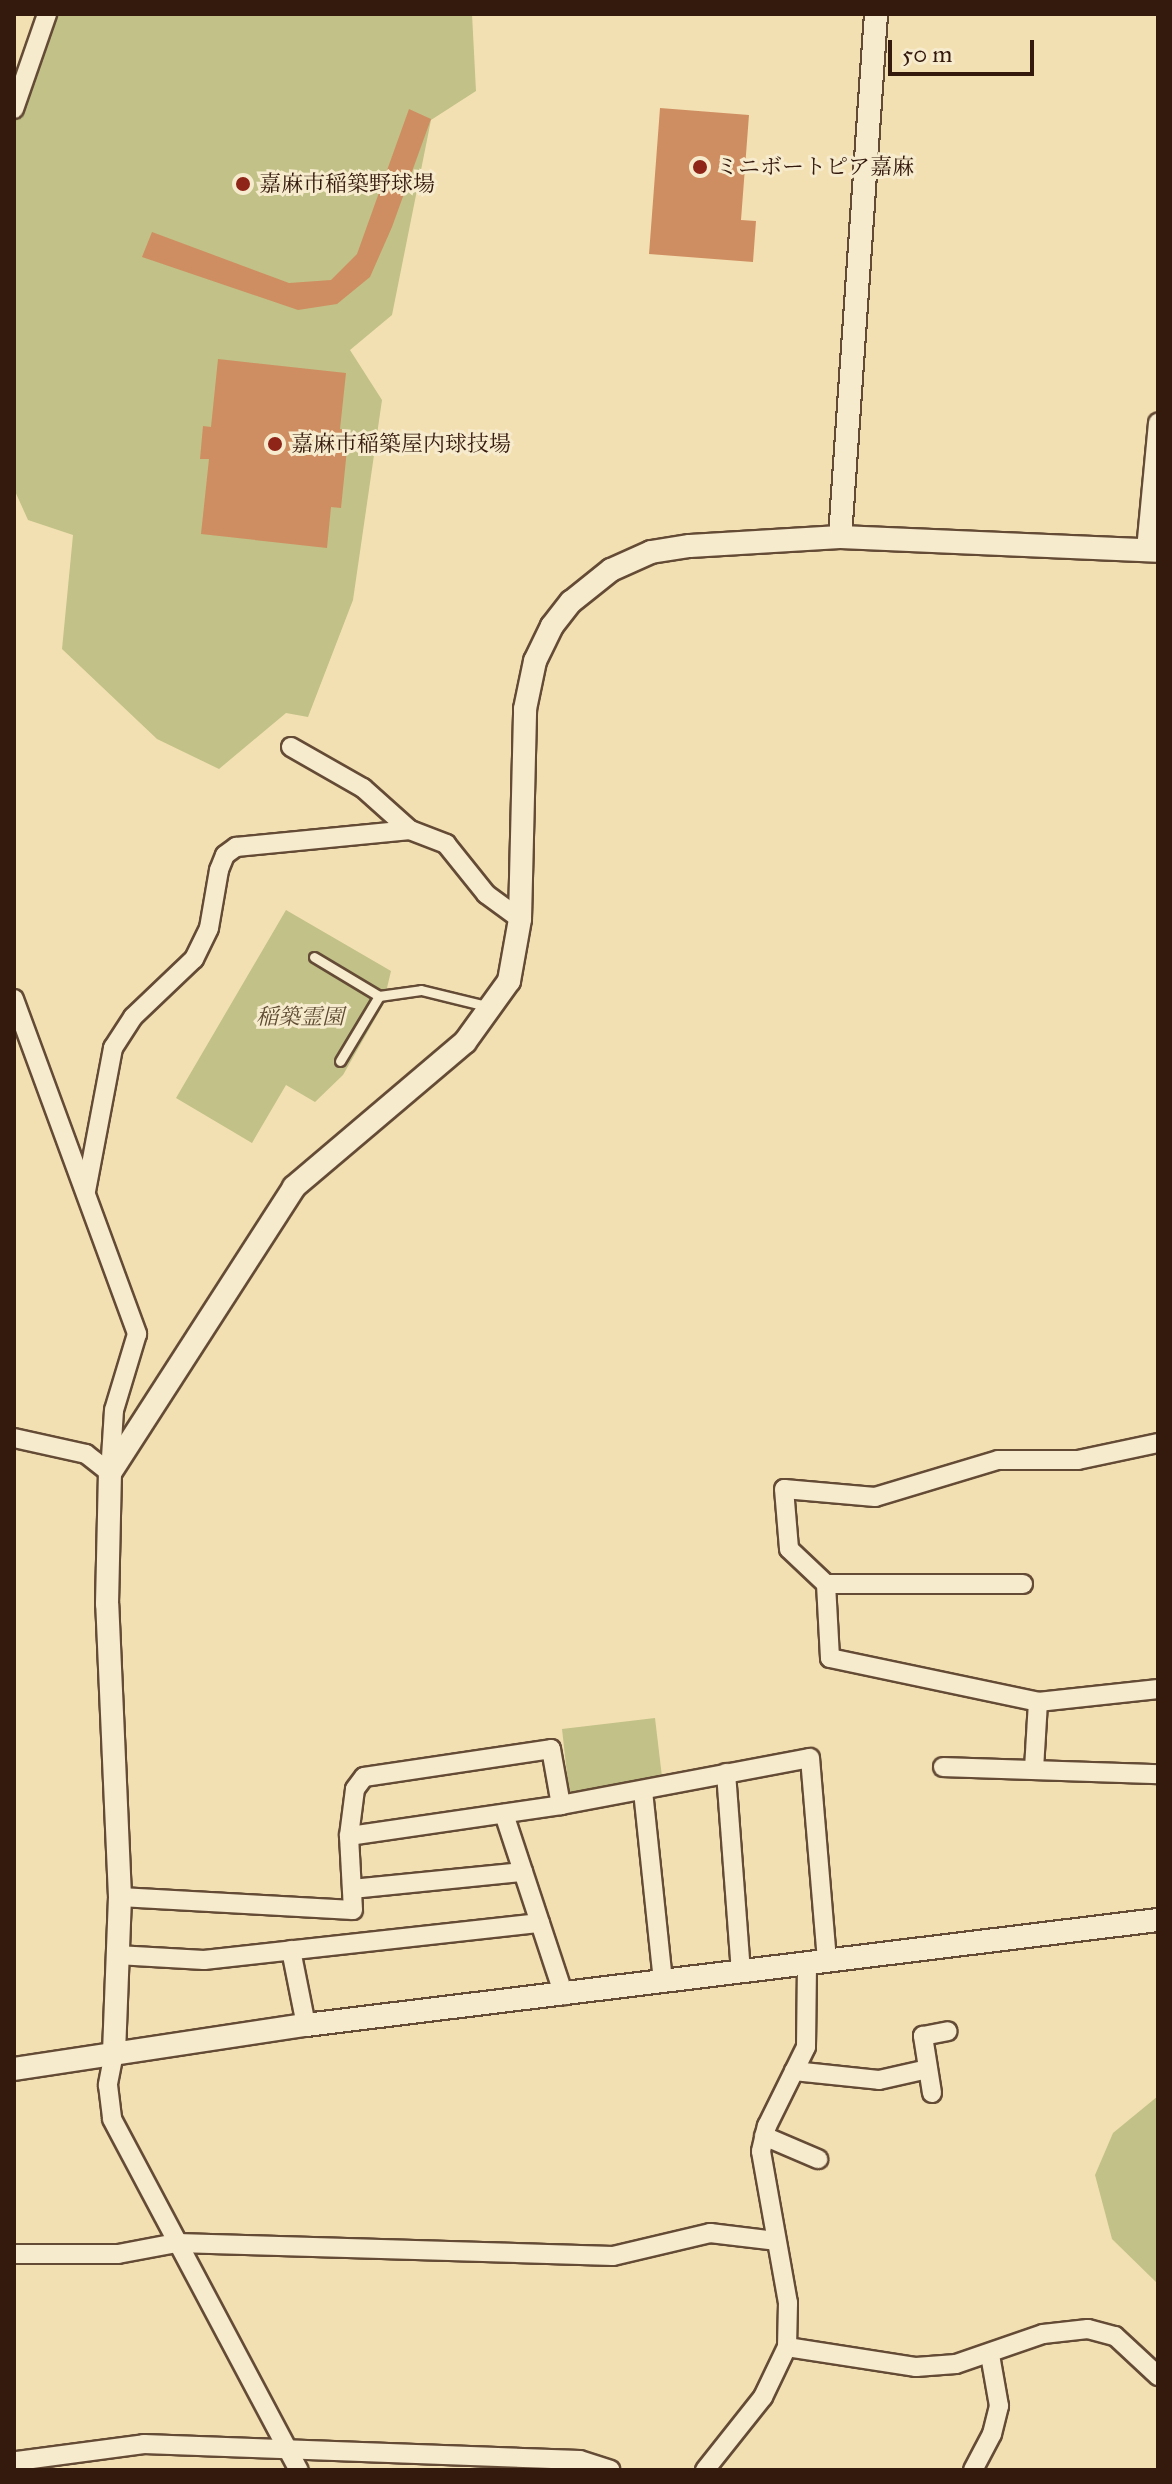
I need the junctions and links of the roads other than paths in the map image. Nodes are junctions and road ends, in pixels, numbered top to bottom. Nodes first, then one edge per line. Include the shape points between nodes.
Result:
1 (47, 14) edge
2 (876, 14) edge
3 (14, 109) edge
4 (1158, 423) edge
5 (840, 537) junction
6 (1152, 550) edge
7 (291, 747) dead end
8 (410, 830) junction
9 (520, 919) junction
10 (314, 957) dead end
11 (379, 996) junction
12 (14, 999) edge
13 (494, 1008) junction
14 (340, 1061) dead end
15 (86, 1191) junction
16 (14, 1438) edge
17 (1158, 1443) edge
18 (110, 1473) junction
19 (826, 1584) junction
20 (1023, 1584) dead end
21 (1158, 1689) edge
22 (1038, 1702) junction
23 (943, 1767) dead end
24 (1034, 1769) junction
25 (726, 1773) junction
26 (1158, 1774) edge
27 (643, 1791) junction
28 (561, 1805) junction
29 (504, 1814) junction
30 (349, 1836) junction
31 (523, 1872) junction
32 (352, 1889) junction
33 (120, 1897) junction
34 (353, 1910) junction
35 (1158, 1920) edge
36 (540, 1923) junction
37 (358, 1943) junction
38 (291, 1950) junction
39 (117, 1955) junction
40 (817, 1963) junction
41 (741, 1972) junction
42 (663, 1981) junction
43 (564, 1995) junction
44 (306, 2025) junction
45 (948, 2031) dead end
46 (114, 2053) junction
47 (14, 2069) edge
48 (928, 2069) junction
49 (794, 2071) junction
50 (932, 2093) dead end
51 (764, 2136) junction
52 (818, 2159) dead end
53 (776, 2241) junction
54 (177, 2243) junction
55 (14, 2254) edge
56 (787, 2347) junction
57 (990, 2355) junction
58 (1158, 2376) edge
59 (289, 2453) junction
60 (21, 2463) edge
61 (299, 2470) edge
62 (610, 2470) edge
63 (705, 2470) edge
64 (973, 2470) edge

1 - 3 street
2 - 5 street
4 - 6 street
5 - 6 street
5 - 9 street via 651,552 611,570 571,602 535,661 525,709
7 - 8 street via 363,788
8 - 9 street via 446,844 486,894
8 - 15 street via 254,844 225,855 209,928 194,959 133,1017 113,1048
9 - 13 street via 509,981
10 - 11 lane
11 - 13 lane via 421,990
11 - 14 lane
12 - 15 street
13 - 18 street via 465,1042 294,1187
15 - 18 street via 137,1334 114,1410
16 - 18 street via 86,1454
17 - 19 street via 1078,1460 998,1460 875,1497 784,1489 789,1549
18 - 33 street via 107,1604
19 - 20 street
19 - 22 street via 830,1658
21 - 22 street
22 - 24 street
23 - 24 street
24 - 26 street
25 - 27 street
25 - 40 street via 810,1758
25 - 41 street
27 - 28 street
27 - 42 street
28 - 29 street
28 - 30 street via 551,1749 364,1777 355,1789
29 - 30 street
29 - 31 street
30 - 32 street
31 - 32 street
31 - 36 street
32 - 34 street
33 - 34 street
33 - 39 street
34 - 37 street
35 - 40 street
36 - 37 street
36 - 43 street
37 - 38 street
38 - 39 street via 204,1960
38 - 44 street
39 - 46 street
40 - 41 street
40 - 49 street via 810,2027
41 - 42 street
42 - 43 street
43 - 44 street
44 - 46 street
45 - 48 street via 923,2036
46 - 47 street
46 - 54 street via 108,2085 112,2119
48 - 49 street via 879,2080
48 - 50 street
49 - 51 street
51 - 52 street
51 - 53 street via 761,2151
53 - 54 street via 710,2233 613,2256
53 - 56 street via 788,2303
54 - 55 street via 118,2254
54 - 59 street
56 - 57 street via 916,2367
56 - 63 street via 763,2397
57 - 58 street via 1043,2334 1088,2329 1115,2336
57 - 64 street via 999,2406 992,2434
59 - 60 street via 144,2444
59 - 61 street
59 - 62 street via 580,2460

